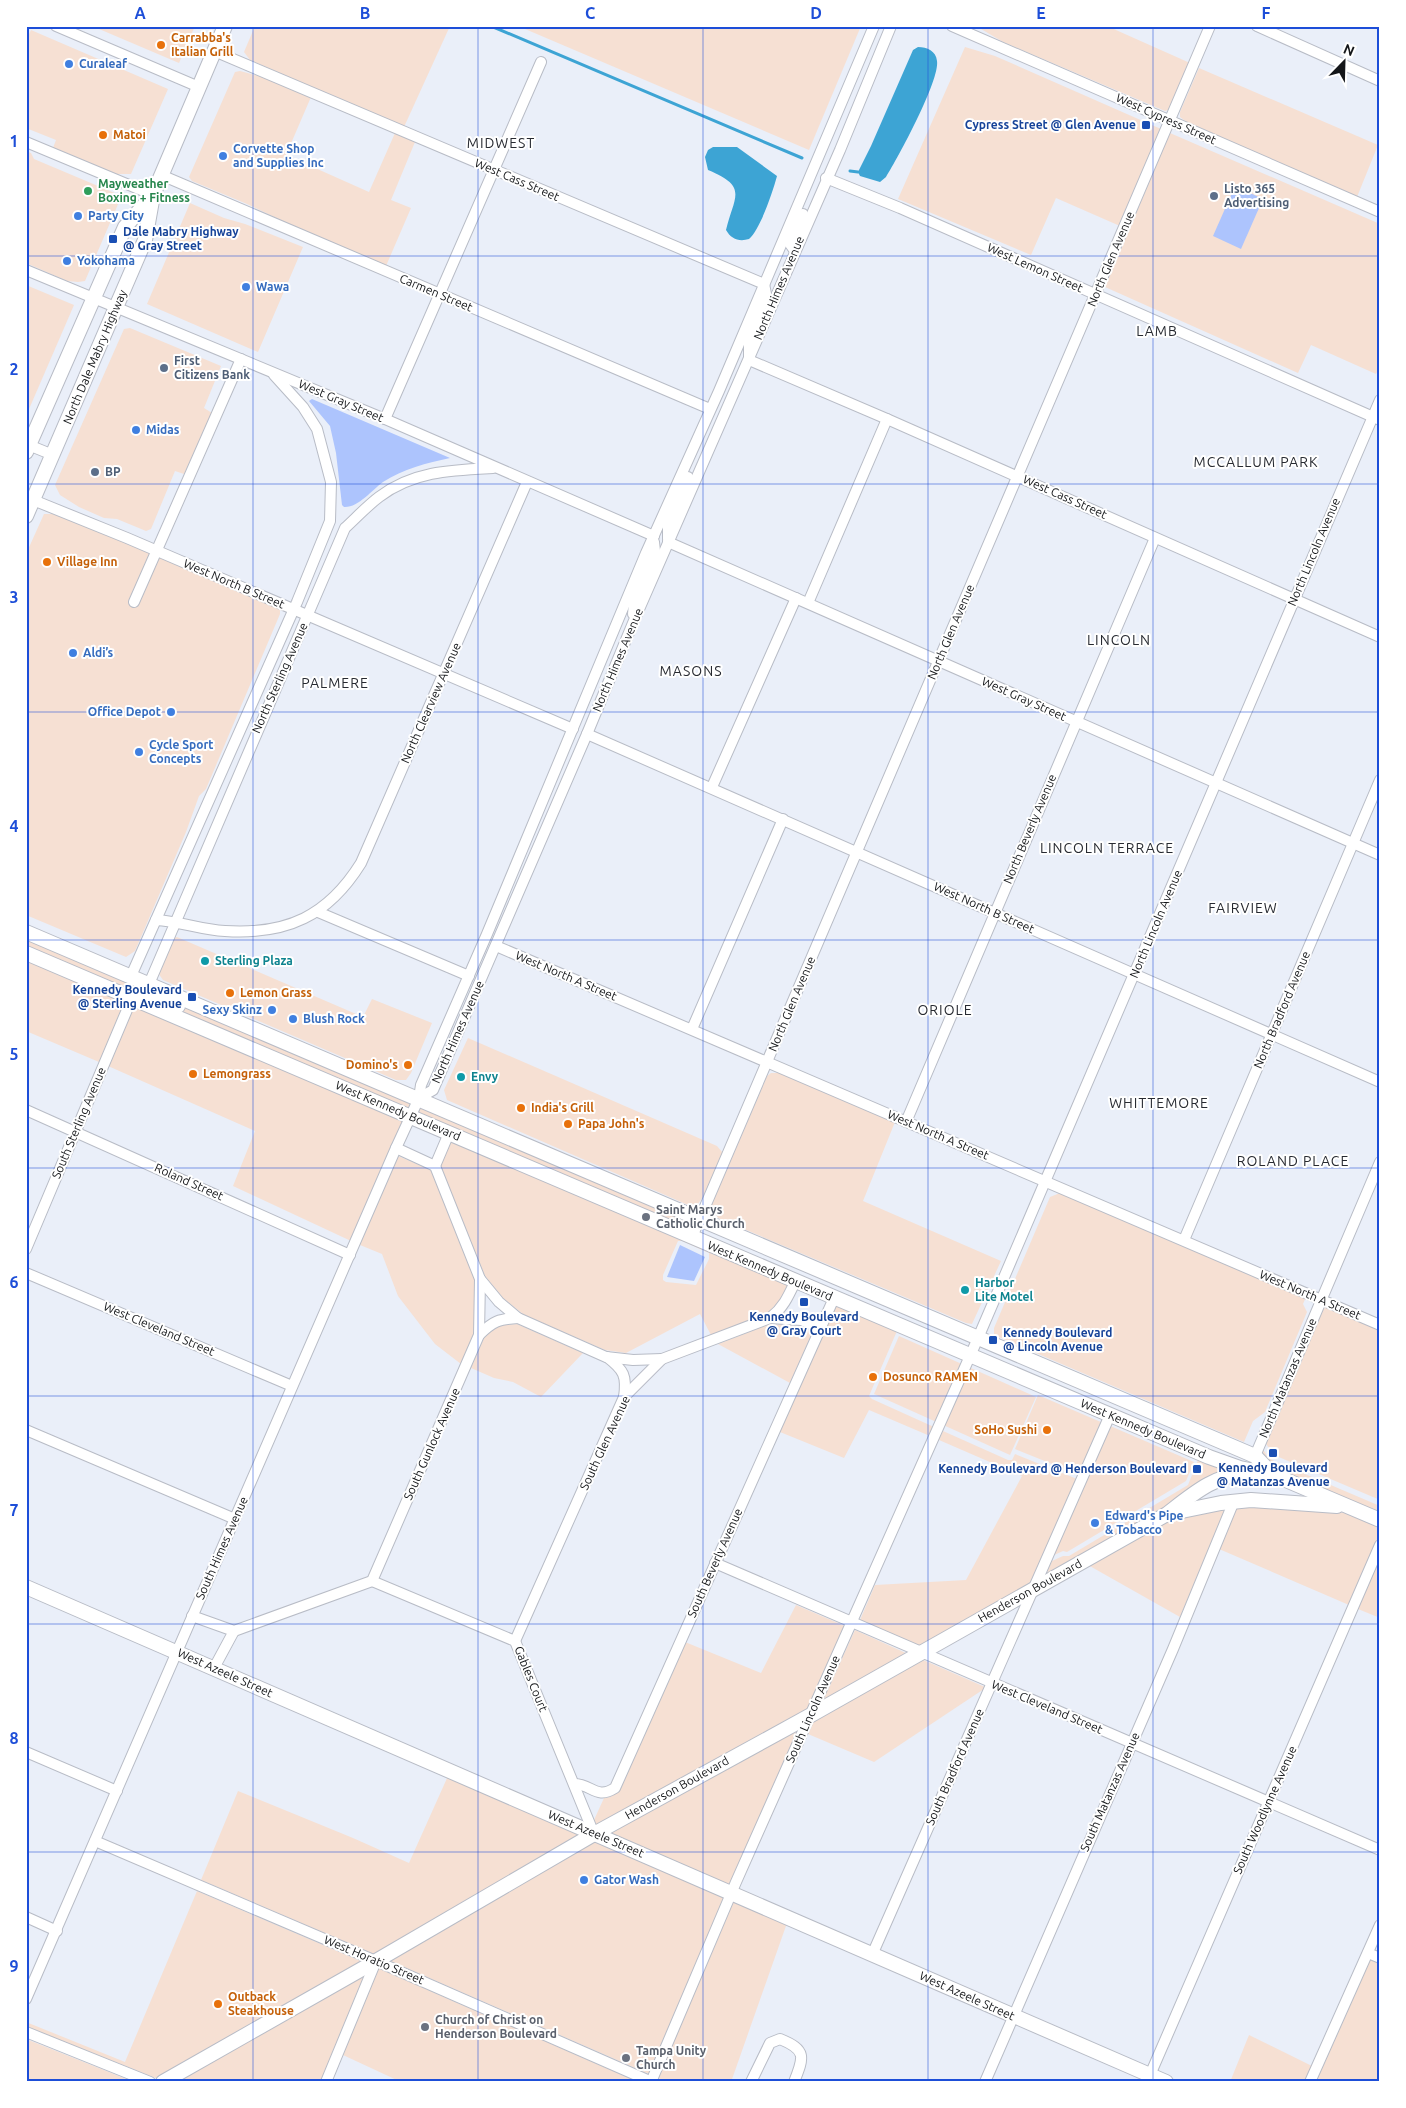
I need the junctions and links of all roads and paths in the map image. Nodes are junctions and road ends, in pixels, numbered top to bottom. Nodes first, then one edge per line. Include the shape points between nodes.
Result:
1 (56, 26) edge
2 (225, 26) edge
3 (874, 26) edge
4 (891, 26) edge
5 (952, 26) edge
6 (1210, 26) edge
7 (1257, 26) edge
8 (214, 51) junction
9 (541, 62) dead end
10 (1380, 81) edge
11 (199, 87) junction
12 (1170, 120) junction
13 (26, 142) edge
14 (823, 147) junction
15 (494, 170) junction
16 (162, 175) junction
17 (826, 178) junction
18 (153, 196) junction
19 (1380, 212) edge
20 (795, 250) junction
21 (26, 270) edge
22 (764, 284) junction
23 (438, 294) junction
24 (1096, 294) junction
25 (93, 298) junction
26 (116, 308) junction
27 (241, 358) junction
28 (749, 360) junction
29 (269, 370) junction
30 (1380, 400) edge
31 (710, 409) junction
32 (1376, 418) edge
33 (384, 419) junction
34 (887, 419) junction
35 (696, 442) junction
36 (27, 447) edge
37 (53, 456) junction
38 (496, 468) junction
39 (1017, 476) junction
40 (527, 482) junction
41 (33, 500) junction
42 (26, 516) edge
43 (330, 521) junction
44 (345, 528) junction
45 (654, 536) junction
46 (1155, 538) junction
47 (668, 542) junction
48 (156, 551) junction
49 (796, 598) junction
50 (1294, 599) junction
51 (134, 602) dead end
52 (808, 603) junction
53 (294, 609) junction
54 (308, 615) junction
55 (633, 623) junction
56 (1380, 637) edge
57 (938, 661) junction
58 (444, 674) junction
59 (250, 707) junction
60 (266, 713) junction
61 (1076, 722) junction
62 (573, 728) junction
63 (587, 734) junction
64 (235, 740) junction
65 (250, 746) junction
66 (1380, 780) edge
67 (1216, 782) junction
68 (712, 787) junction
69 (783, 818) junction
70 (1353, 843) junction
71 (857, 852) junction
72 (1380, 855) edge
73 (318, 912) junction
74 (995, 913) junction
75 (156, 920) junction
76 (176, 921) junction
77 (26, 932) edge
78 (496, 946) junction
79 (26, 954) edge
80 (43, 961) junction
81 (1134, 974) junction
82 (131, 976) junction
83 (469, 976) junction
84 (149, 984) junction
85 (132, 998) junction
86 (231, 1018) junction
87 (692, 1029) junction
88 (1271, 1034) junction
89 (767, 1063) junction
90 (1380, 1082) edge
91 (419, 1098) junction
92 (26, 1110) edge
93 (411, 1117) junction
94 (906, 1122) junction
95 (76, 1130) junction
96 (449, 1133) junction
97 (396, 1148) junction
98 (1380, 1162) edge
99 (435, 1166) junction
100 (1046, 1181) junction
101 (700, 1219) junction
102 (692, 1237) junction
103 (1184, 1240) junction
104 (26, 1249) edge
105 (350, 1255) junction
106 (26, 1273) edge
107 (480, 1279) junction
108 (795, 1282) junction
109 (834, 1298) junction
110 (1321, 1300) junction
111 (518, 1318) junction
112 (770, 1318) junction
113 (1380, 1325) edge
114 (820, 1328) junction
115 (479, 1335) junction
116 (978, 1338) junction
117 (606, 1356) junction
118 (970, 1356) junction
119 (662, 1359) junction
120 (292, 1386) junction
121 (624, 1397) junction
122 (1110, 1415) junction
123 (26, 1430) edge
124 (1255, 1456) junction
125 (1274, 1475) junction
126 (1234, 1501) junction
127 (1349, 1507) junction
128 (1166, 1514) junction
129 (235, 1519) junction
130 (1380, 1520) edge
131 (1380, 1545) edge
132 (715, 1563) junction
133 (372, 1581) junction
134 (26, 1587) edge
135 (1034, 1589) junction
136 (192, 1616) junction
137 (852, 1623) junction
138 (234, 1631) junction
139 (516, 1641) junction
140 (177, 1652) junction
141 (921, 1653) junction
142 (214, 1668) junction
143 (992, 1684) junction
144 (811, 1715) junction
145 (1131, 1743) junction
146 (26, 1752) edge
147 (574, 1784) junction
148 (117, 1791) junction
149 (1269, 1802) junction
150 (594, 1834) junction
151 (95, 1841) junction
152 (1380, 1850) edge
153 (732, 1893) junction
154 (26, 1917) edge
155 (1380, 1925) edge
156 (57, 1931) junction
157 (1368, 1952) junction
158 (872, 1954) junction
159 (1380, 1958) edge
160 (376, 1961) junction
161 (26, 1999) edge
162 (1013, 2016) junction
163 (26, 2032) edge
164 (1150, 2075) junction
165 (150, 2082) edge
166 (163, 2082) edge
167 (326, 2082) edge
168 (652, 2082) edge
169 (751, 2082) edge
170 (794, 2082) edge
171 (985, 2082) edge
172 (1166, 2082) edge
173 (1310, 2082) edge

1 - 11 street
2 - 8 main road, North Dale Mabry Highway
3 - 14 street, North Himes Avenue
4 - 17 street, North Himes Avenue
5 - 12 street, West Cypress Street
6 - 12 street, North Glen Avenue
7 - 10 street
8 - 11 main road, North Dale Mabry Highway
8 - 15 street, West Cass Street
9 - 15 street
11 - 16 main road, North Dale Mabry Highway
12 - 19 street, West Cypress Street
12 - 24 street, North Glen Avenue
13 - 18 street
14 - 20 street via 825,164 790,244
14 - 22 street, North Himes Avenue
15 - 22 street, West Cass Street
15 - 23 street
16 - 18 main road, North Dale Mabry Highway
16 - 23 street, Carmen Street
17 - 20 street, North Himes Avenue
17 - 24 street, West Lemon Street
18 - 25 main road, North Dale Mabry Highway via 125,227
18 - 26 main road, North Dale Mabry Highway via 145,240
20 - 28 street, North Himes Avenue
21 - 25 street, West Gray Street
22 - 28 street via 766,294 749,338
22 - 31 street, North Himes Avenue
23 - 31 street, Carmen Street
23 - 33 street
24 - 32 street, West Lemon Street
24 - 39 street, North Glen Avenue
25 - 26 street, West Gray Street
25 - 36 main road, North Dale Mabry Highway
26 - 27 street, West Gray Street
26 - 37 main road, North Dale Mabry Highway
27 - 29 street, West Gray Street
27 - 48 street
28 - 34 street, West Cass Street
28 - 47 street, North Himes Avenue
29 - 33 street, West Gray Street
29 - 43 street via 303,407 317,429 331,482
30 - 32 street, North Lincoln Avenue
31 - 35 street, North Himes Avenue
32 - 50 street, North Lincoln Avenue
33 - 38 street, West Gray Street
34 - 39 street, West Cass Street
34 - 52 street
35 - 45 street, North Himes Avenue
35 - 47 street via 697,455 668,523
36 - 37 street
37 - 41 main road, North Dale Mabry Highway
38 - 40 street, West Gray Street
38 - 44 street, North Sterling Avenue via 421,475 379,497
39 - 46 street, West Cass Street
39 - 57 street, North Glen Avenue
40 - 45 street, West Gray Street
40 - 58 street, North Clearview Avenue
41 - 42 main road, North Dale Mabry Highway
41 - 48 street, West North B Street
43 - 44 street
43 - 53 street, North Sterling Avenue
44 - 54 street, North Sterling Avenue
45 - 55 street via 655,551 634,604
45 - 62 street, North Himes Avenue
46 - 50 street, West Cass Street
46 - 61 street, North Beverly Avenue
47 - 49 street, West Gray Street
47 - 55 street, North Himes Avenue
48 - 51 street
48 - 53 street, West North B Street
49 - 52 street, West Gray Street
49 - 68 street
50 - 56 street, West Cass Street
50 - 67 street, North Lincoln Avenue
52 - 57 street, West Gray Street
53 - 54 street, West North B Street
53 - 59 street, North Sterling Avenue
54 - 58 street, West North B Street
54 - 60 street, North Sterling Avenue
55 - 63 street, North Himes Avenue
57 - 61 street, West Gray Street
57 - 71 street, North Glen Avenue
58 - 62 street, West North B Street
58 - 73 street, North Clearview Avenue via 361,863 351,880
59 - 60 street
59 - 64 street, North Sterling Avenue
60 - 65 street, North Sterling Avenue
61 - 67 street, West Gray Street
61 - 74 street, North Beverly Avenue
62 - 83 street, North Himes Avenue
63 - 68 street, West North B Street
63 - 78 street, North Himes Avenue
64 - 65 street
64 - 75 street, North Sterling Avenue
65 - 76 street, North Sterling Avenue
66 - 70 street, North Bradford Avenue
67 - 70 street, West Gray Street
67 - 81 street, North Lincoln Avenue
68 - 69 street, West North B Street
69 - 71 street, West North B Street
69 - 87 street
70 - 72 street, West Gray Street
70 - 88 street, North Bradford Avenue
71 - 74 street, West North B Street
71 - 89 street, North Glen Avenue
73 - 76 street via 301,921 256,930 224,931
73 - 83 street
74 - 81 street, West North B Street
74 - 94 street, North Beverly Avenue
75 - 76 street
75 - 82 street, North Sterling Avenue
76 - 84 street, North Sterling Avenue
77 - 82 main road, West Kennedy Boulevard
78 - 87 street, West North A Street
78 - 91 street, North Himes Avenue via 433,1090
79 - 80 main road, West Kennedy Boulevard
80 - 84 main road via 64,959 120,983
80 - 85 main road, West Kennedy Boulevard
81 - 88 street, West North B Street
81 - 100 street, North Lincoln Avenue
82 - 84 main road, West Kennedy Boulevard
83 - 91 street, North Himes Avenue via 421,1085
84 - 86 main road, West Kennedy Boulevard
85 - 86 main road via 142,994 152,996 210,1020
85 - 93 main road, West Kennedy Boulevard
85 - 95 street, South Sterling Avenue
86 - 91 main road, West Kennedy Boulevard
87 - 89 street, West North A Street
88 - 90 street, West North B Street
88 - 103 street, North Bradford Avenue
89 - 94 street, West North A Street
89 - 101 street, North Glen Avenue
91 - 93 street, South Himes Avenue
91 - 101 main road, West Kennedy Boulevard
92 - 95 street, Roland Street
93 - 96 main road, West Kennedy Boulevard
93 - 97 street, South Himes Avenue
94 - 100 street, West North A Street
95 - 104 street, South Sterling Avenue
95 - 105 street, Roland Street
96 - 99 street
96 - 102 main road, West Kennedy Boulevard
97 - 99 street
97 - 105 street, South Himes Avenue
98 - 110 street, North Matanzas Avenue
99 - 107 street, South Gunlock Avenue
100 - 103 street, West North A Street
100 - 116 street, North Lincoln Avenue
101 - 102 street, North Glen Avenue
101 - 116 main road, West Kennedy Boulevard
102 - 108 main road, West Kennedy Boulevard
103 - 110 street, West North A Street
105 - 120 street, South Himes Avenue
106 - 120 street, West Cleveland Street
107 - 111 street
107 - 115 street, South Gunlock Avenue
108 - 109 main road, West Kennedy Boulevard
108 - 112 street, South Glen Avenue via 787,1300
109 - 114 street, South Beverly Avenue
109 - 118 main road, West Kennedy Boulevard
110 - 113 street, West North A Street
110 - 124 street, North Matanzas Avenue
111 - 115 street via 490,1323
111 - 117 street
112 - 114 street, South Glen Avenue via 801,1320
112 - 119 street, South Glen Avenue
114 - 132 street, South Beverly Avenue
115 - 133 street, South Gunlock Avenue
116 - 118 street, South Lincoln Avenue
116 - 124 main road, West Kennedy Boulevard
117 - 119 street via 633,1360
117 - 121 street via 624,1376
118 - 122 main road, West Kennedy Boulevard
118 - 137 street, South Lincoln Avenue
119 - 121 street, South Glen Avenue
120 - 129 street, South Himes Avenue
121 - 139 street, South Glen Avenue
122 - 125 main road, West Kennedy Boulevard via 1208,1457
122 - 135 street, South Bradford Avenue
123 - 129 street
124 - 125 main road
125 - 127 main road, West Kennedy Boulevard
125 - 128 main road, Henderson Boulevard via 1252,1473 1223,1477 1201,1488
126 - 127 main road, Henderson Boulevard
126 - 128 main road, Henderson Boulevard
126 - 145 street, South Matanzas Avenue
127 - 130 main road, West Kennedy Boulevard
128 - 135 main road, Henderson Boulevard
129 - 136 street, South Himes Avenue
131 - 149 street, South Woodlynne Avenue
132 - 137 street, West Cleveland Street
132 - 147 street, South Beverly Avenue via 615,1788 608,1793 597,1793 582,1784
133 - 138 street
133 - 139 street, Gables Court
134 - 140 main road, West Azeele Street
135 - 141 main road, Henderson Boulevard
135 - 143 street, South Bradford Avenue
136 - 138 street
136 - 140 street, South Himes Avenue
137 - 141 street, West Cleveland Street
137 - 144 street, South Lincoln Avenue
138 - 142 street
139 - 147 street, Gables Court
140 - 142 main road, West Azeele Street
140 - 148 street, South Himes Avenue
141 - 143 street, West Cleveland Street
141 - 144 main road, Henderson Boulevard
142 - 150 main road, West Azeele Street
143 - 145 street, West Cleveland Street
143 - 158 street, South Bradford Avenue
144 - 150 main road, Henderson Boulevard
144 - 153 street, South Lincoln Avenue
145 - 149 street, West Cleveland Street
145 - 162 street, South Matanzas Avenue
146 - 148 street
147 - 150 street, Gables Court
148 - 151 street, South Himes Avenue
149 - 152 street, West Cleveland Street
149 - 164 street, South Woodlynne Avenue
150 - 153 main road, West Azeele Street
150 - 160 main road, Henderson Boulevard
151 - 156 street, South Himes Avenue
151 - 160 street, West Horatio Street
153 - 158 main road, West Azeele Street
153 - 168 street, South Lincoln Avenue
154 - 156 street
155 - 157 street
156 - 161 street, South Himes Avenue
157 - 159 street
157 - 173 street
158 - 162 main road, West Azeele Street
160 - 166 main road, Henderson Boulevard
160 - 167 street
160 - 168 street, West Horatio Street
162 - 164 main road, West Azeele Street
162 - 171 street, South Matanzas Avenue
163 - 165 street
164 - 172 main road, West Azeele Street
169 - 170 street via 770,2043 780,2039 800,2051 802,2061

